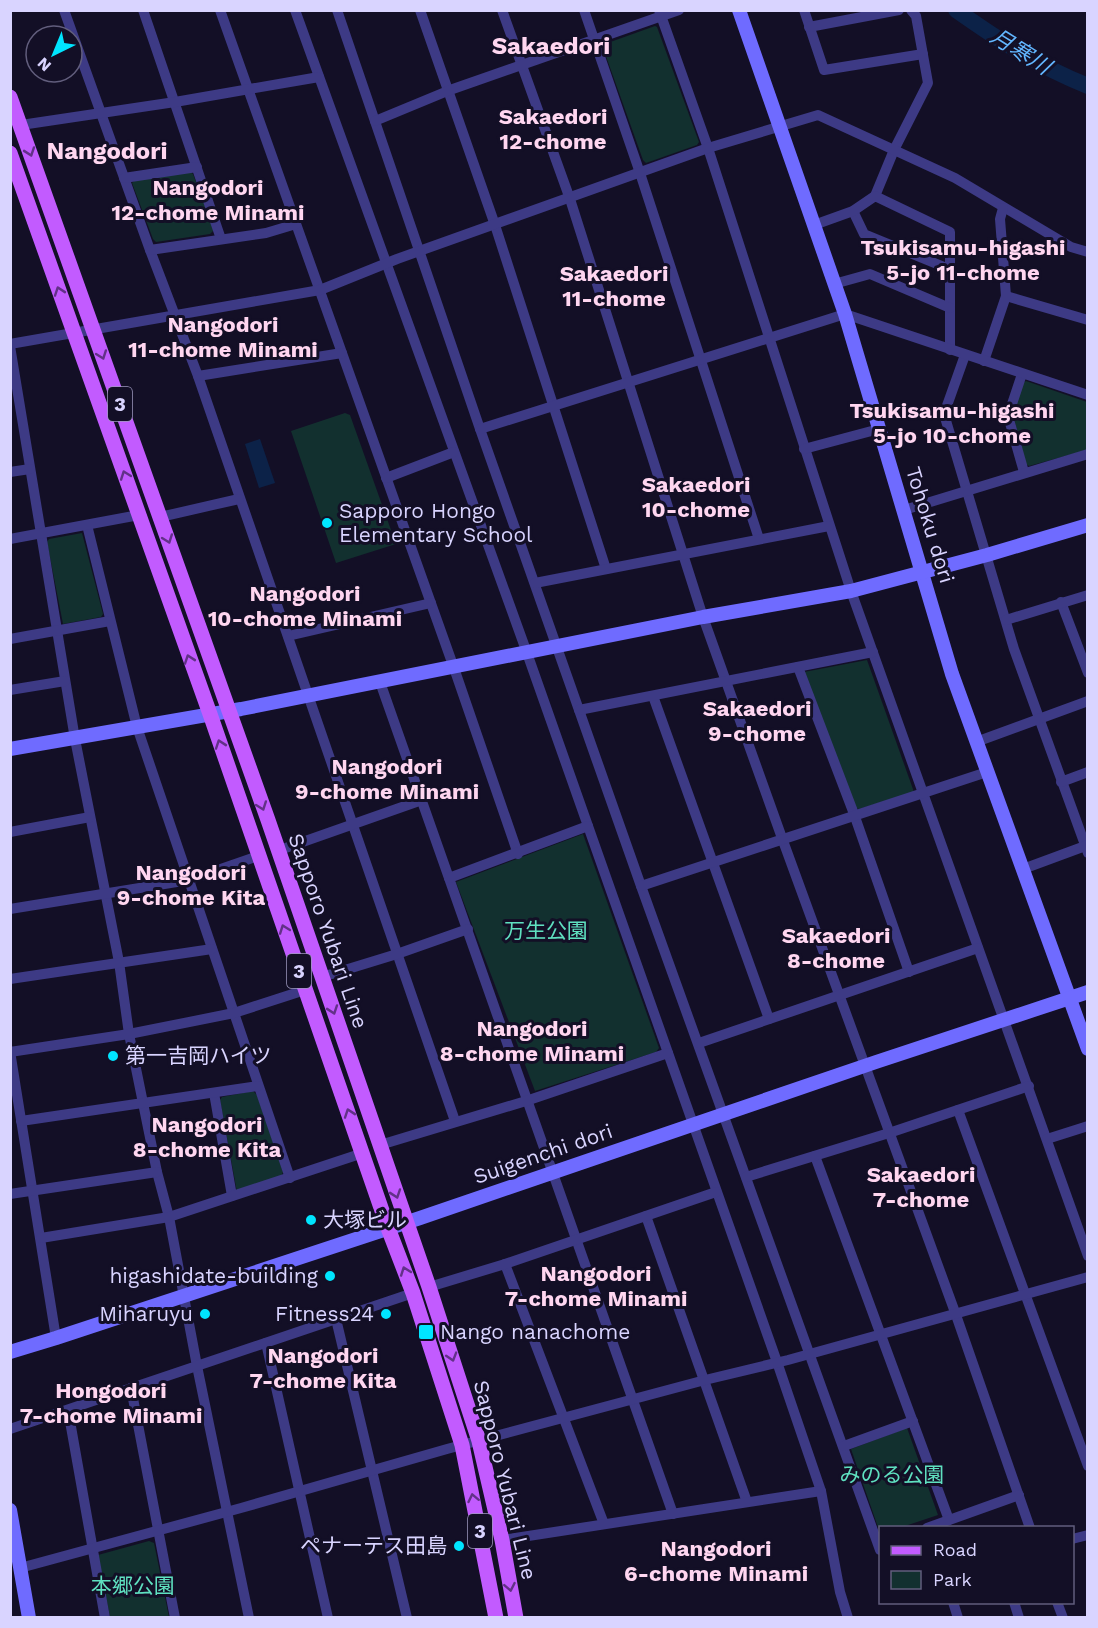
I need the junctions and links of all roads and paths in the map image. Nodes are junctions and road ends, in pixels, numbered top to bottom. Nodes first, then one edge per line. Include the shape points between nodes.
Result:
1 (64, 10) edge
2 (143, 10) edge
3 (219, 10) edge
4 (295, 10) edge
5 (337, 10) edge
6 (420, 10) edge
7 (502, 10) edge
8 (584, 10) edge
9 (679, 10) edge
10 (739, 10) edge
11 (804, 10) edge
12 (899, 10) edge
13 (911, 10) edge
14 (660, 14) edge
15 (809, 27) junction
16 (594, 40) junction
17 (923, 54) junction
18 (522, 66) junction
19 (319, 77) junction
20 (247, 90) junction
21 (450, 90) junction
22 (10, 97) edge
23 (175, 102) junction
24 (100, 112) junction
25 (375, 121) junction
26 (21, 125) junction
27 (778, 125) junction
28 (708, 148) junction
29 (894, 150) junction
30 (11, 155) edge
31 (197, 167) junction
32 (640, 173) junction
33 (124, 178) junction
34 (875, 196) junction
35 (570, 199) junction
36 (1003, 208) junction
37 (853, 211) junction
38 (296, 224) junction
39 (495, 225) junction
40 (814, 225) junction
41 (221, 240) junction
42 (150, 250) junction
43 (418, 252) junction
44 (1088, 252) edge
45 (386, 264) junction
46 (950, 269) junction
47 (834, 284) junction
48 (320, 290) junction
49 (1006, 296) junction
50 (950, 308) junction
51 (845, 314) junction
52 (175, 316) junction
53 (1088, 320) edge
54 (93, 330) junction
55 (74, 334) junction
56 (768, 338) junction
57 (10, 345) edge
58 (950, 350) junction
59 (342, 353) junction
60 (965, 355) junction
61 (700, 359) junction
62 (984, 361) junction
63 (1022, 374) junction
64 (198, 376) junction
65 (628, 383) junction
66 (1086, 390) edge
67 (15, 406) edge
68 (554, 406) junction
69 (480, 429) junction
70 (879, 429) junction
71 (804, 449) junction
72 (454, 452) junction
73 (1088, 454) edge
74 (30, 469) junction
75 (10, 472) edge
76 (1024, 472) junction
77 (386, 478) junction
78 (968, 489) junction
79 (239, 499) junction
80 (904, 510) junction
81 (139, 515) junction
82 (160, 517) junction
83 (87, 525) junction
84 (1088, 525) edge
85 (829, 526) junction
86 (40, 534) junction
87 (10, 539) edge
88 (759, 539) junction
89 (684, 554) junction
90 (987, 555) junction
91 (606, 569) junction
92 (923, 573) junction
93 (535, 583) junction
94 (850, 591) junction
95 (1088, 595) edge
96 (1061, 602) junction
97 (431, 603) junction
98 (703, 617) junction
99 (1006, 620) junction
100 (111, 621) junction
101 (56, 631) junction
102 (288, 636) junction
103 (10, 639) edge
104 (556, 648) junction
105 (532, 652) junction
106 (873, 652) junction
107 (798, 667) junction
108 (454, 668) junction
109 (1088, 673) edge
110 (727, 680) junction
111 (65, 681) junction
112 (380, 682) junction
113 (10, 690) edge
114 (309, 696) junction
115 (653, 696) junction
116 (1088, 701) edge
117 (579, 710) junction
118 (229, 711) junction
119 (210, 714) junction
120 (1038, 720) junction
121 (136, 727) junction
122 (75, 739) junction
123 (976, 742) junction
124 (10, 749) edge
125 (987, 772) junction
126 (1088, 772) edge
127 (1061, 782) junction
128 (924, 794) junction
129 (422, 800) junction
130 (854, 814) junction
131 (90, 817) junction
132 (353, 824) junction
133 (588, 826) junction
134 (10, 832) edge
135 (782, 838) junction
136 (1087, 848) edge
137 (277, 851) junction
138 (518, 854) junction
139 (258, 856) junction
140 (711, 862) junction
141 (1023, 869) junction
142 (449, 879) junction
143 (189, 880) junction
144 (641, 886) junction
145 (105, 893) junction
146 (10, 909) edge
147 (468, 929) junction
148 (212, 948) junction
149 (978, 948) junction
150 (397, 954) junction
151 (119, 962) junction
152 (909, 972) junction
153 (322, 977) junction
154 (10, 979) edge
155 (305, 990) junction
156 (1088, 992) edge
157 (839, 994) junction
158 (1070, 998) junction
159 (234, 1013) junction
160 (769, 1019) junction
161 (1004, 1019) junction
162 (129, 1034) junction
163 (699, 1043) junction
164 (1088, 1049) edge
165 (11, 1052) edge
166 (668, 1053) junction
167 (865, 1066) junction
168 (258, 1086) junction
169 (1029, 1086) junction
170 (214, 1093) junction
171 (526, 1101) junction
172 (143, 1103) junction
173 (958, 1110) junction
174 (722, 1115) junction
175 (21, 1121) junction
176 (455, 1122) junction
177 (699, 1123) junction
178 (1088, 1126) edge
179 (889, 1132) junction
180 (1047, 1139) junction
181 (380, 1145) junction
182 (363, 1153) junction
183 (815, 1156) junction
184 (157, 1172) junction
185 (552, 1173) junction
186 (746, 1177) junction
187 (290, 1178) junction
188 (33, 1190) junction
189 (716, 1192) junction
190 (10, 1194) edge
191 (232, 1196) junction
192 (646, 1216) junction
193 (169, 1217) junction
194 (406, 1222) junction
195 (388, 1227) junction
196 (41, 1238) junction
197 (574, 1240) junction
198 (1088, 1256) edge
199 (505, 1264) junction
200 (1088, 1277) edge
201 (429, 1287) junction
202 (413, 1293) junction
203 (1026, 1295) junction
204 (184, 1296) junction
205 (956, 1315) junction
206 (336, 1319) junction
207 (881, 1335) junction
208 (56, 1338) junction
209 (266, 1342) junction
210 (10, 1352) edge
211 (809, 1354) junction
212 (782, 1361) junction
213 (197, 1366) junction
214 (705, 1380) junction
215 (131, 1388) junction
216 (632, 1400) junction
217 (68, 1410) junction
218 (563, 1418) junction
219 (913, 1421) junction
220 (10, 1429) edge
221 (479, 1441) junction
222 (462, 1445) junction
223 (844, 1446) junction
224 (1088, 1466) edge
225 (373, 1471) junction
226 (821, 1491) junction
227 (299, 1492) junction
228 (1019, 1495) junction
229 (747, 1502) junction
230 (10, 1510) edge
231 (229, 1512) junction
232 (673, 1514) junction
233 (949, 1520) junction
234 (604, 1524) junction
235 (930, 1526) edge
236 (1030, 1526) edge
237 (159, 1530) junction
238 (502, 1540) junction
239 (879, 1543) edge
240 (93, 1548) junction
241 (20, 1568) junction
242 (28, 1617) edge
243 (105, 1617) edge
244 (175, 1617) edge
245 (249, 1617) edge
246 (328, 1617) edge
247 (407, 1617) edge
248 (496, 1617) edge
249 (516, 1617) edge
250 (848, 1617) edge

1 - 24 street
2 - 23 street
3 - 20 street
4 - 19 street
5 - 25 street
6 - 21 street
7 - 18 street
8 - 16 street
9 - 14 street
10 - 27 street, Tohoku dori
11 - 15 street
12 - 15 street
13 - 17 street via 916,16
14 - 16 street
14 - 28 street
15 - 17 street via 825,70
16 - 18 street
16 - 32 street
17 - 29 street via 928,82
18 - 21 street
18 - 35 street
19 - 20 street
19 - 45 street
20 - 23 street
20 - 38 street
21 - 25 street
21 - 39 street
22 - 26 main road, Sapporo Yubari Line / 3
23 - 24 street
23 - 31 street
24 - 26 street
24 - 33 street
25 - 43 street
26 -> 54 main road, Sapporo Yubari Line / 3
27 - 28 street
27 - 29 street via 818,115
27 - 40 street, Tohoku dori
28 - 32 street
28 - 56 street
29 - 34 street
29 - 36 street via 955,178
55 -> 30 main road, Sapporo Yubari Line / 3
31 - 33 street
31 - 41 street
32 - 35 street
32 - 61 street
33 - 42 street
34 - 37 street
34 - 46 street via 950,232
35 - 39 street
35 - 65 street
36 - 44 street via 1071,247
36 - 49 street via 1000,219
37 - 40 street
37 - 46 street via 864,234
38 - 41 street
38 - 48 street
39 - 43 street
39 - 68 street
40 - 47 street, Tohoku dori
41 - 42 street
42 - 52 street
43 - 45 street
43 - 69 street
45 - 48 street
45 - 72 street
46 - 50 street
47 - 50 street via 870,274
47 - 51 street, Tohoku dori
48 - 52 street
48 - 59 street
49 - 53 street
49 - 62 street
50 - 58 street
51 - 56 street
51 - 58 street
51 - 70 street, Tohoku dori
52 - 54 street
52 - 64 street
54 - 55 street
54 -> 82 main road, Sapporo Yubari Line / 3
55 - 57 street
81 -> 55 main road, Sapporo Yubari Line / 3
56 - 61 street
56 - 71 street
57 - 67 street
58 - 60 street
59 - 64 street
59 - 77 street
60 - 62 street
60 - 78 street via 945,414
61 - 65 street
61 - 88 street
62 - 63 street
63 - 66 street
63 - 76 street via 1008,416
64 - 79 street
65 - 68 street
65 - 89 street
67 - 74 street
68 - 69 street
68 - 91 street
69 - 93 street
70 - 71 street
70 - 80 street, Tohoku dori
71 - 85 street
72 - 77 street
72 - 105 street
73 - 76 street
74 - 75 street
74 - 86 street
76 - 78 street
77 - 97 street
78 - 80 street
78 - 90 street
79 - 82 street
79 - 102 street
80 - 92 street, Tohoku dori
81 - 83 street
119 -> 81 main road, Sapporo Yubari Line / 3
82 -> 118 main road, Sapporo Yubari Line / 3
83 - 86 street
83 - 100 street
84 - 90 street
85 - 88 street
85 - 94 street
86 - 87 street
86 - 101 street
88 - 89 street
89 - 91 street
89 - 98 street
90 - 92 street
90 - 99 street
91 - 93 street
92 - 94 street
92 - 123 street, Tohoku dori
93 - 104 street
94 - 98 street
94 - 106 street
95 - 96 street
96 - 99 street
96 - 109 street
97 - 102 street
97 - 108 street
98 - 104 street
98 - 110 street
99 - 120 street
100 - 101 street
100 - 121 street
101 - 103 street
101 - 111 street
102 - 114 street
104 - 105 street
104 - 117 street
105 - 108 street
105 - 133 street
106 - 107 street
106 - 128 street
107 - 110 street
107 - 130 street
108 - 112 street
108 - 138 street
110 - 115 street
110 - 135 street
111 - 113 street
111 - 122 street
112 - 114 street
112 - 129 street
114 - 118 street
114 - 132 street
115 - 117 street
115 - 140 street
116 - 120 street
117 - 144 street
118 - 119 street
118 -> 137 main road, Sapporo Yubari Line / 3
119 - 121 street
139 -> 119 main road, Sapporo Yubari Line / 3
120 - 123 street
120 - 127 street
121 - 122 street
121 - 143 street
122 - 124 street
122 - 131 street
123 - 125 street, Tohoku dori
125 - 128 street
125 - 141 street, Tohoku dori
126 - 127 street
127 - 136 street
128 - 130 street
128 - 149 street
129 - 132 street
129 - 142 street
130 - 135 street
130 - 152 street
131 - 134 street
131 - 145 street
132 - 137 street
132 - 150 street
133 - 138 street
133 - 166 street
135 - 140 street
135 - 157 street
136 - 141 street
137 - 153 main road, Sapporo Yubari Line / 3
138 - 142 street
139 - 143 street
155 -> 139 main road, Sapporo Yubari Line / 3
140 - 144 street
140 - 160 street
141 - 158 street, Tohoku dori
142 - 147 street
143 - 145 street
143 - 148 street
144 - 163 street
145 - 146 street
145 - 151 street
147 - 150 street
147 - 171 street
148 - 151 street
148 - 159 street
149 - 152 street
149 - 161 street
150 - 153 street
150 - 176 street
151 - 154 street
151 - 162 street
152 - 157 street
153 -> 181 main road, Sapporo Yubari Line / 3
155 - 159 street
182 -> 155 main road, Sapporo Yubari Line / 3
156 - 158 street, Suigenchi dori
157 - 160 street
157 - 167 street
158 - 161 street, Suigenchi dori
158 - 164 street, Tohoku dori
159 - 162 street
159 - 168 street
160 - 163 street
161 - 167 street, Suigenchi dori
161 - 169 street
162 - 165 street
162 - 172 street
163 - 174 street
165 - 175 street
166 - 171 street
166 - 177 street
167 - 174 street, Suigenchi dori
167 - 179 street
168 - 170 street
168 - 187 street
169 - 173 street
169 - 180 street
170 - 172 street
170 - 191 street
171 - 176 street
171 - 185 street
172 - 175 street
172 - 184 street
173 - 179 street
173 - 203 street
174 - 177 street, Suigenchi dori
174 - 186 street
175 - 188 street
176 - 181 street
177 - 185 street, Suigenchi dori
177 - 189 street
178 - 180 street
179 - 183 street
179 - 205 street
180 - 198 street
181 -> 194 main road, Sapporo Yubari Line / 3
182 - 187 street
182 - 195 main road, Sapporo Yubari Line / 3
183 - 186 street
183 - 207 street
184 - 188 street
184 - 193 street
185 - 194 street, Suigenchi dori
185 - 197 street
186 - 211 street
187 - 191 street
188 - 190 street
188 - 196 street
189 - 192 street
189 - 212 street
191 - 193 street
192 - 197 street
192 - 214 street
193 - 196 street
193 - 204 street
194 - 195 street, Suigenchi dori
194 - 201 main road, Sapporo Yubari Line / 3
202 -> 195 main road, Sapporo Yubari Line / 3
195 - 204 street, Suigenchi dori
196 - 208 street
197 - 199 street
197 - 216 street
199 - 201 street
199 - 218 street
200 - 203 street
201 -> 221 main road, Sapporo Yubari Line / 3
202 - 206 street
202 - 222 main road, Sapporo Yubari Line / 3
203 - 205 street
203 - 224 street
204 - 208 street, Suigenchi dori
204 - 213 street
205 - 207 street
205 - 228 street
206 - 209 street
206 - 225 street
207 - 211 street
207 - 219 street
208 - 210 street, Suigenchi dori
209 - 213 street
209 - 227 street
211 - 212 street
211 - 223 street
212 - 214 street
212 - 226 street
213 - 215 street
213 - 231 street
214 - 216 street
214 - 229 street
215 - 217 street
215 - 237 street
216 - 218 street
216 - 232 street
217 - 220 street
217 - 240 street
218 - 221 street
218 - 234 street
219 - 223 street
219 - 233 street
221 - 222 street
221 - 238 main road, Sapporo Yubari Line / 3
222 - 225 street
248 -> 222 main road, Sapporo Yubari Line / 3
223 - 239 street
225 - 227 street
225 - 247 street
226 - 229 street
226 - 250 street
227 - 231 street
227 - 246 street
228 - 233 street
228 - 236 street
229 - 232 street
230 - 241 street
231 - 237 street
231 - 245 street
232 - 234 street
233 - 235 street
234 - 238 street
237 - 240 street
237 - 244 street
238 -> 249 main road, Sapporo Yubari Line / 3
240 - 241 street
240 - 243 street
241 - 242 street

